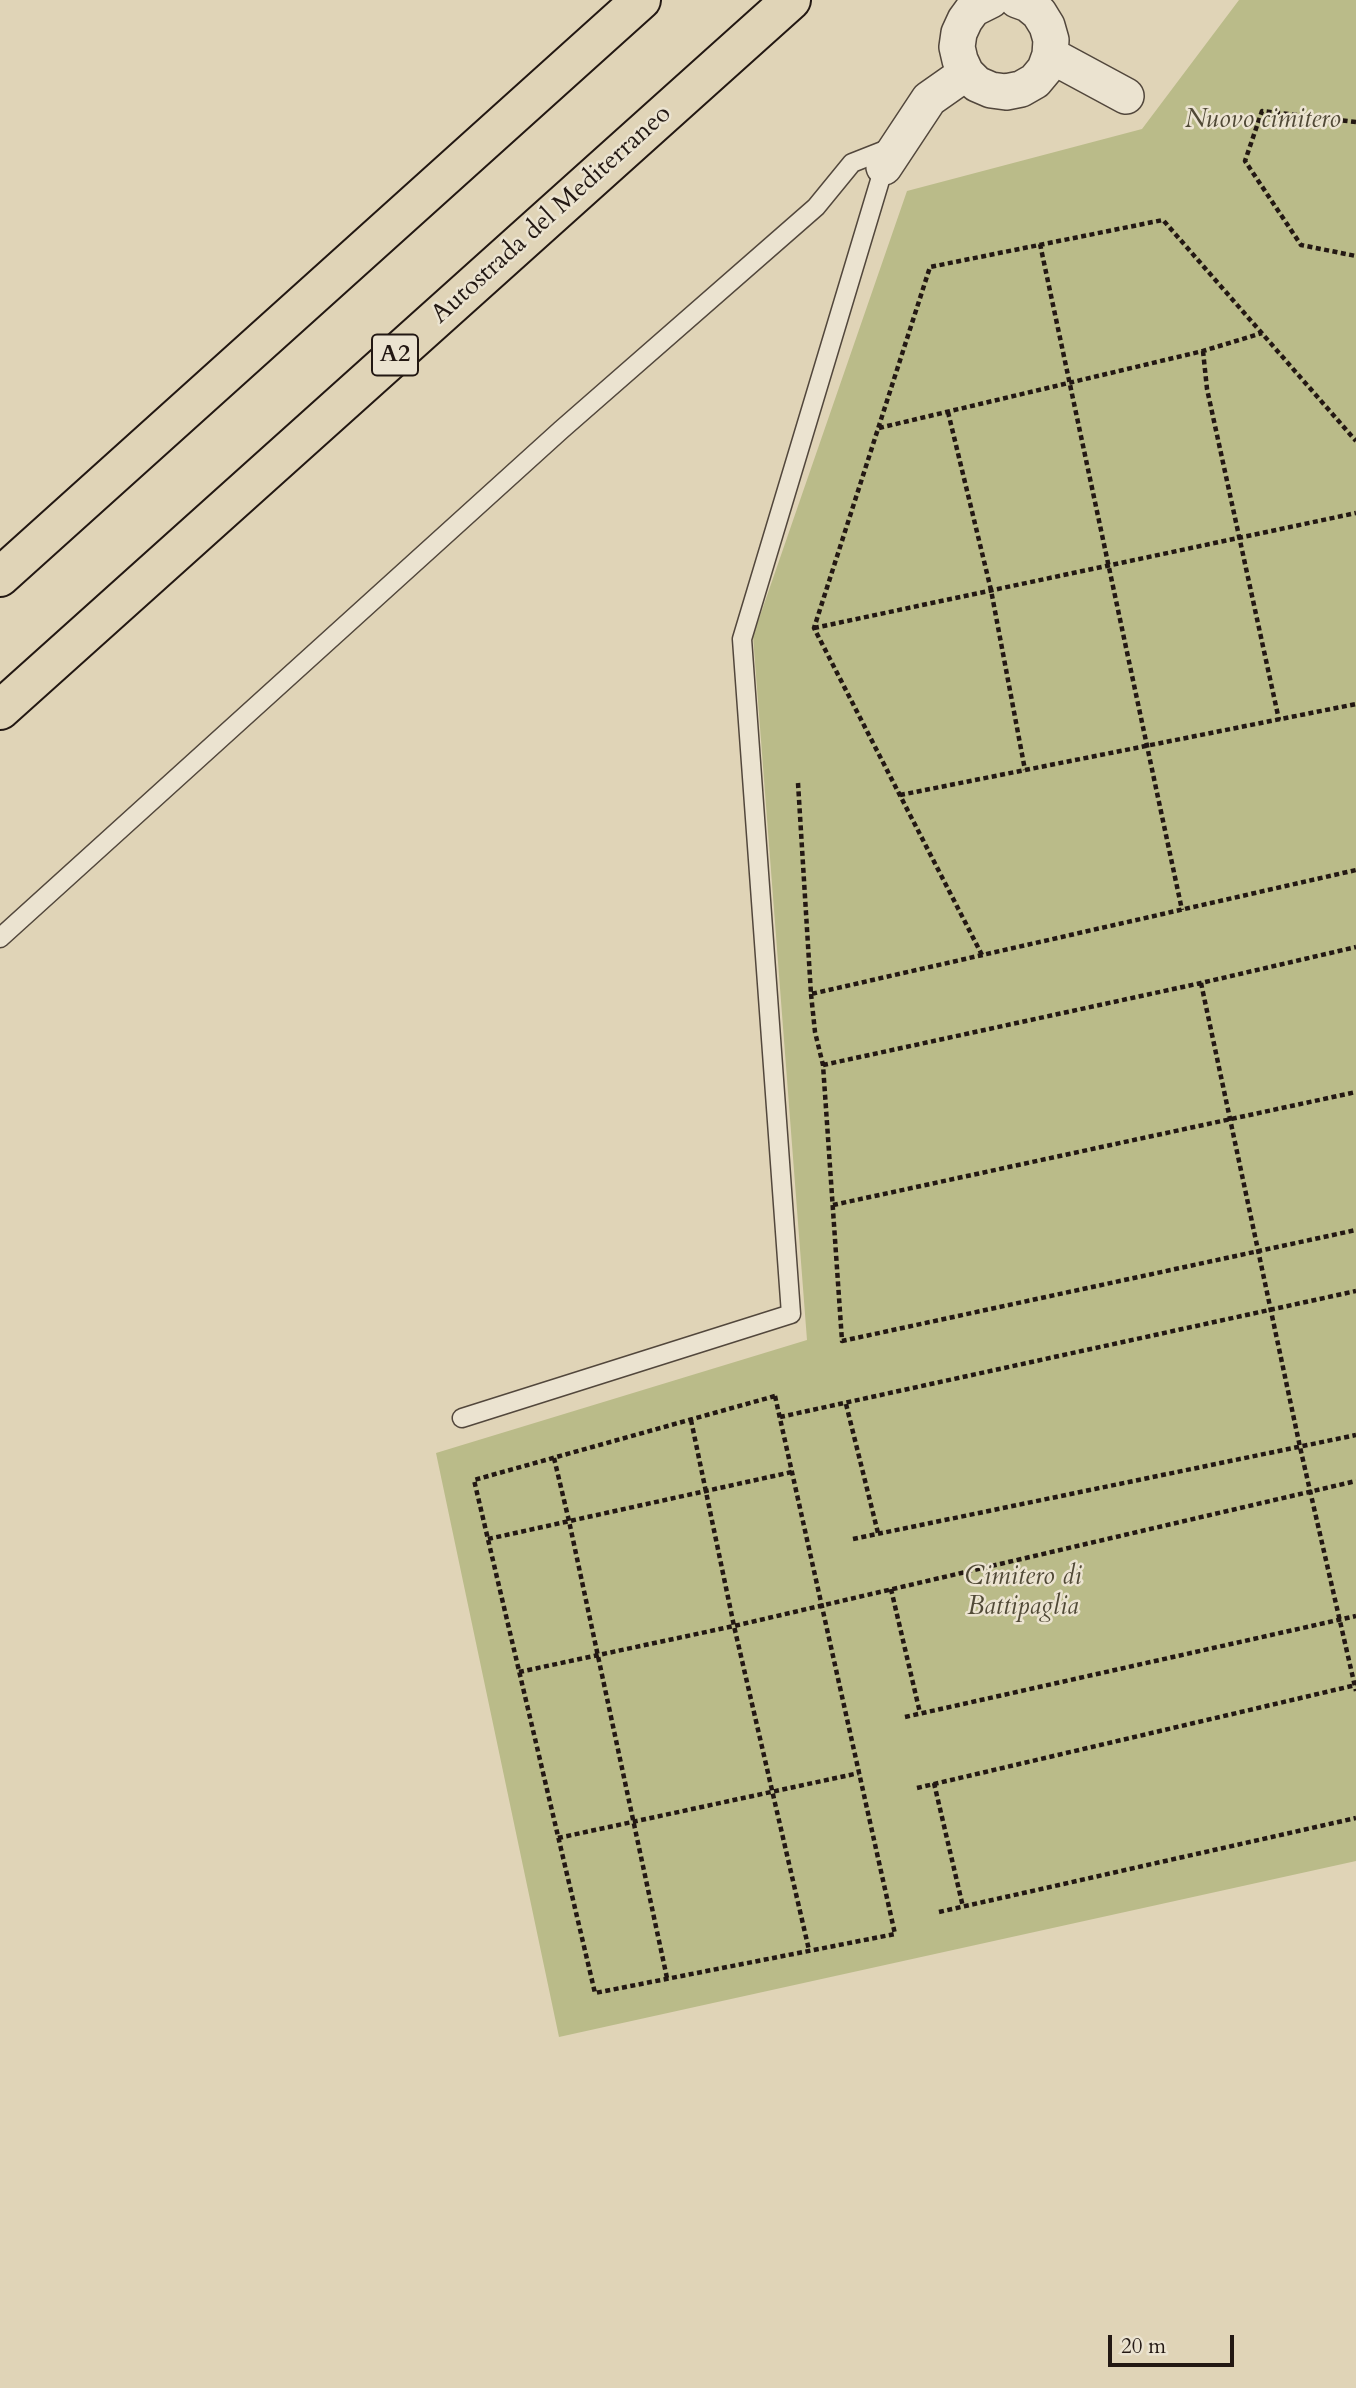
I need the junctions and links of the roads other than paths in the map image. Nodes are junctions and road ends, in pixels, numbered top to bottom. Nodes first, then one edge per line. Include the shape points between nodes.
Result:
1 (641, 0) edge
2 (791, 0) edge
3 (991, 0) edge
4 (1017, 0) edge
5 (1050, 55) junction
6 (966, 73) junction
7 (1126, 96) dead end
8 (892, 156) junction
9 (0, 577) edge
10 (0, 710) edge
11 (0, 937) edge
12 (462, 1418) dead end

1 - 9 highway
2 - 10 highway, Autostrada del Mediterraneo / A2
3 - 6 street via 973,9 959,33 957,47
4 - 5 street via 1043,19 1051,40
5 - 6 street via 1035,81 1021,89 991,90
5 - 7 street
6 - 8 street via 929,99
8 - 11 lane via 852,163 816,207 561,430
8 - 12 lane via 742,639 791,1314

